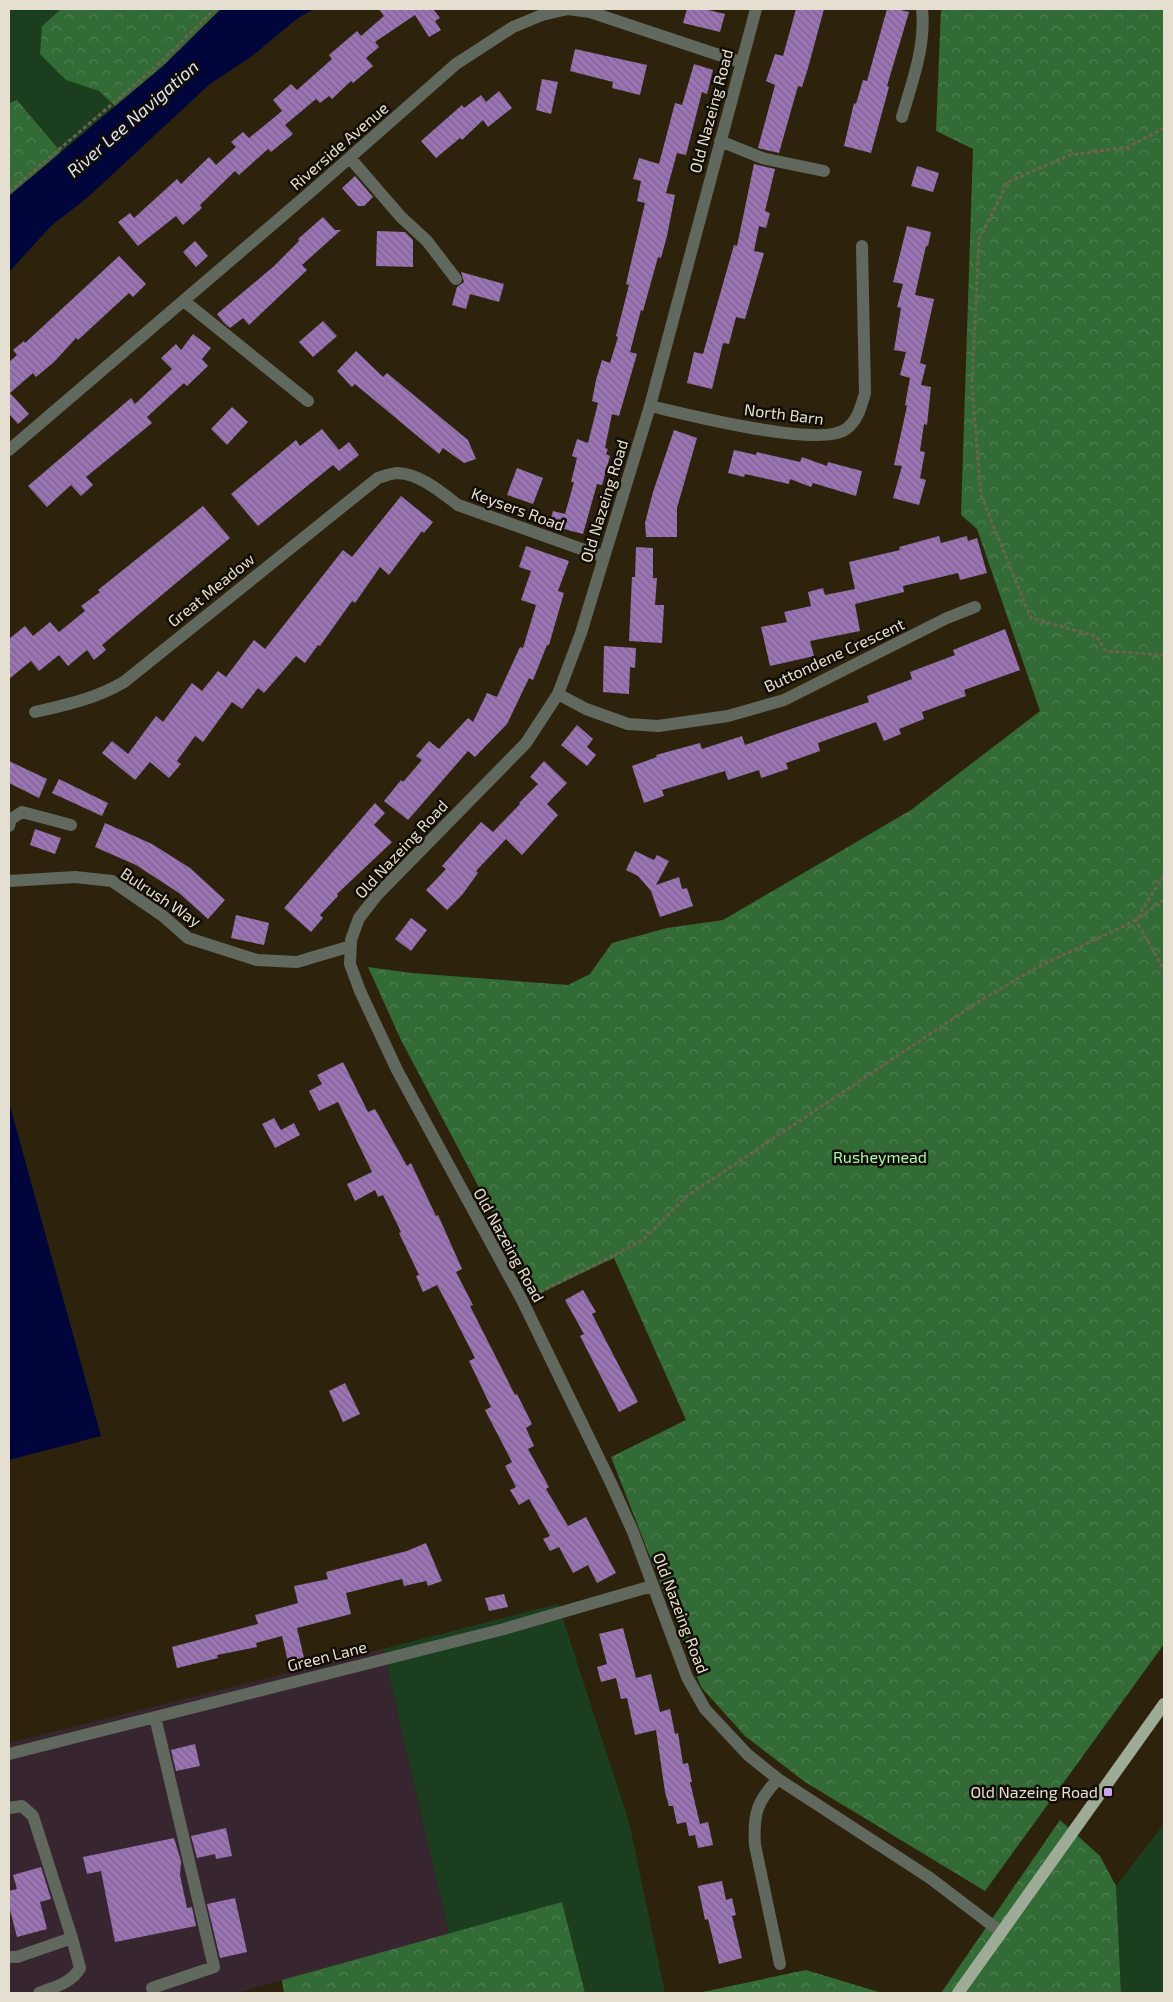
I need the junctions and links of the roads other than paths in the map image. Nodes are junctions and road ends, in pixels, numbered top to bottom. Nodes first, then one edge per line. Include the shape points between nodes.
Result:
1 (756, 9) edge
2 (922, 9) edge
3 (740, 62) junction
4 (902, 117) dead end
5 (720, 141) junction
6 (350, 158) junction
7 (824, 171) dead end
8 (862, 246) dead end
9 (456, 279) dead end
10 (184, 301) junction
11 (308, 402) dead end
12 (650, 406) junction
13 (9, 450) edge
14 (397, 473) joint
15 (604, 558) junction
16 (975, 607) dead end
17 (558, 694) junction
18 (35, 712) dead end
19 (71, 825) dead end
20 (9, 826) edge
21 (9, 881) edge
22 (351, 946) junction
23 (652, 1586) junction
24 (1164, 1704) edge
25 (154, 1717) junction
26 (9, 1754) edge
27 (778, 1779) junction
28 (9, 1808) edge
29 (1001, 1932) junction
30 (72, 1938) junction
31 (9, 1957) edge
32 (780, 1964) dead end
33 (152, 1988) dead end
34 (39, 1993) edge
35 (958, 1993) edge

1 - 3 street, Old Nazeing Road
2 - 4 street via 924,28
3 - 5 street, Old Nazeing Road
3 - 6 street, Riverside Avenue via 590,12 568,9 542,15 513,27 456,64
5 - 7 street via 789,166
5 - 12 street, Old Nazeing Road
6 - 9 street via 401,217 427,241
6 - 10 street, Riverside Avenue
8 - 12 street, North Barn via 865,393 859,415 846,430 827,436 758,429
10 - 11 street
10 - 13 street, Riverside Avenue
12 - 15 street, Old Nazeing Road
14 - 15 street, Keysers Road via 414,477 458,505
14 - 18 street, Great Meadow via 378,478 358,493 124,682 104,694
15 - 17 street, Old Nazeing Road via 581,634
16 - 17 street, Buttondene Crescent via 784,700 728,716 658,726 628,724 586,709
17 - 22 street, Old Nazeing Road via 526,743 377,895 359,918
19 - 20 street via 22,812 11,819
21 - 22 street, Bulrush Way via 76,877 112,881 163,916 188,938 257,960 297,962
22 - 23 street, Old Nazeing Road via 350,964 397,1070 522,1300 633,1532
23 - 25 street, Green Lane via 504,1629
23 - 27 street, Old Nazeing Road via 687,1677 705,1709 748,1755
24 - 29 main road
25 - 26 street, Green Lane
25 - 33 street via 214,1967
27 - 29 street, Old Nazeing Road via 930,1878
27 - 32 street via 763,1795 754,1826 755,1845
28 - 30 street via 22,1806 33,1816
29 - 35 main road
30 - 31 street
30 - 34 street via 80,1968 77,1974

